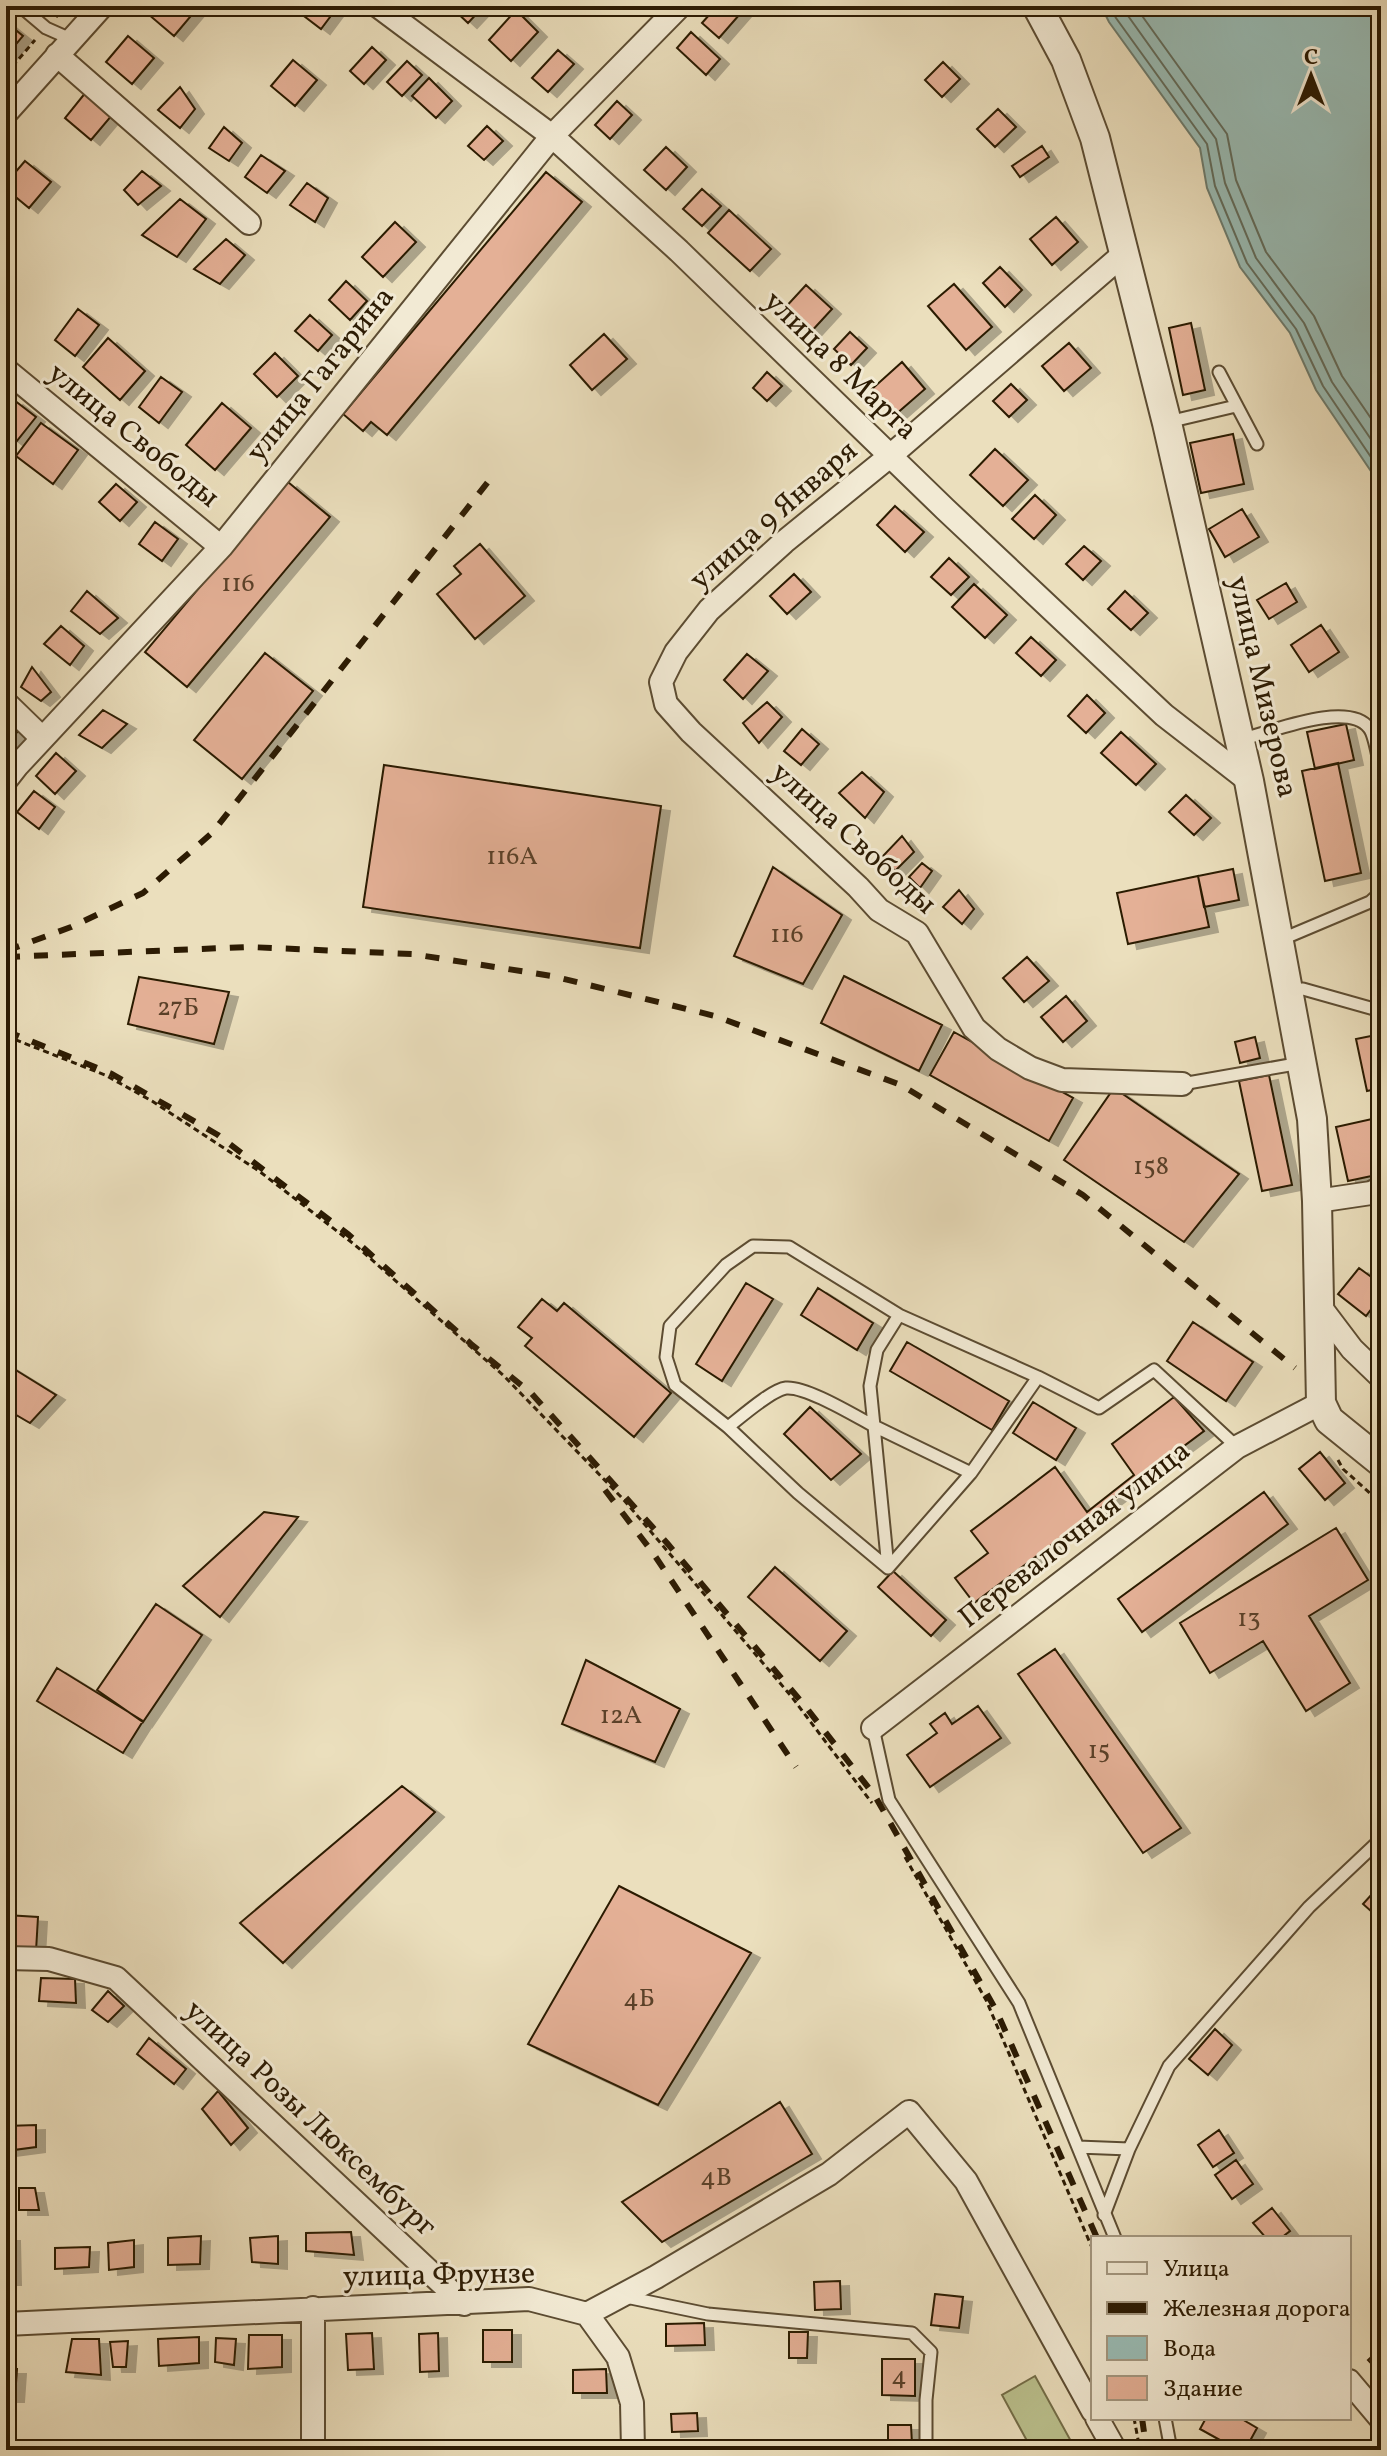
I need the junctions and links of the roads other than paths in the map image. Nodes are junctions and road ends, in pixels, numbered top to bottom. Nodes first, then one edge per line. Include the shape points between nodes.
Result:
1 (20, 6) edge
2 (102, 6) edge
3 (378, 6) edge
4 (680, 6) edge
5 (1037, 6) edge
6 (65, 48) junction
7 (6, 113) edge
8 (552, 136) junction
9 (249, 223) dead end
10 (1126, 252) junction
11 (6, 370) edge
12 (1219, 372) dead end
13 (1236, 406) junction
14 (1167, 423) junction
15 (1257, 444) dead end
16 (890, 456) junction
17 (221, 547) junction
18 (661, 682) joint
19 (6, 703) edge
20 (42, 738) junction
21 (1239, 738) junction
22 (1381, 770) edge
23 (6, 780) edge
24 (1249, 781) junction
25 (1381, 892) edge
26 (1280, 940) junction
27 (1289, 991) junction
28 (1381, 1011) edge
29 (1302, 1063) junction
30 (1182, 1084) joint
31 (1381, 1188) edge
32 (1317, 1201) junction
33 (1321, 1308) junction
34 (899, 1315) junction
35 (1038, 1377) junction
36 (1381, 1377) edge
37 (1321, 1403) junction
38 (874, 1426) junction
39 (728, 1427) junction
40 (1237, 1447) junction
41 (1381, 1462) edge
42 (971, 1473) junction
43 (888, 1568) junction
44 (873, 1728) joint
45 (1380, 1844) edge
46 (6, 1958) edge
47 (1078, 2147) junction
48 (1129, 2149) junction
49 (1104, 2215) junction
50 (1114, 2236) edge
51 (621, 2296) junction
52 (464, 2304) junction
53 (313, 2308) junction
54 (587, 2314) junction
55 (6, 2324) edge
56 (1351, 2383) edge
57 (1091, 2407) edge
58 (1381, 2419) edge
59 (1098, 2420) edge
60 (1165, 2420) edge
61 (313, 2450) edge
62 (633, 2450) edge
63 (926, 2450) edge
64 (1115, 2450) edge
65 (1171, 2450) edge

1 - 6 lane
2 - 6 street
3 - 8 street, улица 8 Марта
4 - 8 street, улица Гагарина
5 - 10 street, улица Мизерова via 1066,60 1095,138
6 - 7 street
6 - 9 street
8 - 16 street, улица 8 Марта
8 - 17 street, улица Гагарина
10 - 14 street, улица Мизерова
10 - 16 street, улица 9 Января
11 - 17 street, улица Свободы
12 - 13 lane
13 - 14 lane
13 - 15 lane
14 - 21 street, улица Мизерова
16 - 18 street, улица 9 Января via 709,610 676,652
16 - 24 street, улица 8 Марта via 1164,715
17 - 20 street, улица Гагарина
18 - 30 street, улица Свободы via 666,704 691,732 879,910 917,933 974,1028 998,1049 1062,1080
19 - 20 street
20 - 23 street, улица Гагарина
21 - 22 lane via 1323,717 1356,718 1370,728
21 - 24 street, улица Мизерова
24 - 26 street, улица Мизерова
25 - 26 lane via 1370,902
26 - 27 street, улица Мизерова
27 - 28 lane via 1303,989
27 - 29 street, улица Мизерова
29 - 30 lane
29 - 32 street, улица Мизерова
31 - 32 street
32 - 33 street, улица Мизерова
33 - 36 street
33 - 37 street, улица Мизерова
34 - 35 lane
34 - 38 lane via 877,1350 870,1386
34 - 39 lane via 789,1247 753,1246 726,1265 670,1326 666,1357 675,1385
35 - 40 lane via 1099,1408 1154,1370
35 - 42 lane
37 - 40 street, Перевалочная улица
37 - 41 street via 1329,1420
38 - 39 lane via 810,1393 786,1388
38 - 42 lane
38 - 43 lane
39 - 43 lane
40 - 44 street, Перевалочная улица
42 - 43 lane
44 - 47 lane via 889,1800 1019,2003
45 - 48 lane via 1309,1907 1169,2066
46 - 52 street, улица Розы Люксембург via 49,1959 116,1978
47 - 48 lane
47 - 49 lane
48 - 49 lane
49 - 50 lane
51 - 54 street
51 - 57 street via 829,2174 909,2112 966,2181
51 - 63 lane via 708,2314 912,2333 931,2352
52 - 53 street, улица Фрунзе
52 - 54 street, улица Фрунзе via 529,2299
53 - 55 street, улица Фрунзе
53 - 61 street
54 - 62 street via 618,2357 632,2403
56 - 58 street
59 - 64 street
60 - 65 lane

